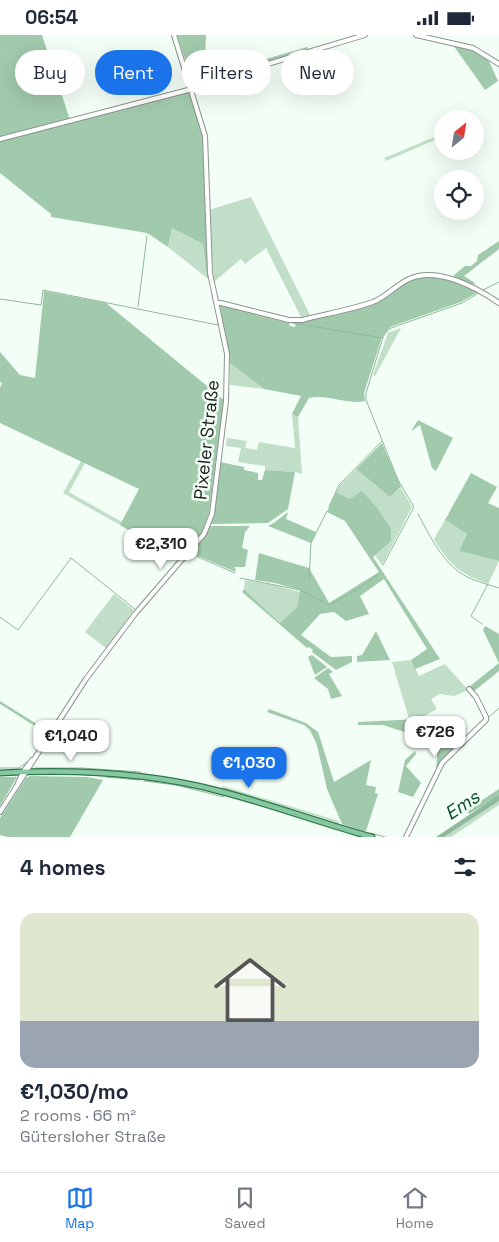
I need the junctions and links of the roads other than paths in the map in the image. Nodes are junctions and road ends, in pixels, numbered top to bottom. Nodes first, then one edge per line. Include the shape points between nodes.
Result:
1 (174, 35) edge
2 (366, 35) edge
3 (416, 35) edge
4 (182, 60) edge
5 (271, 63) edge
6 (499, 64) edge
7 (182, 92) edge
8 (193, 95) edge
9 (0, 139) edge
10 (217, 303) junction
11 (499, 303) edge
12 (469, 689) dead end
13 (25, 771) junction
14 (0, 773) edge
15 (0, 812) edge
16 (368, 837) edge
17 (406, 837) edge

1 - 4 street, Pixeler Straße
2 - 5 street
3 - 6 street via 473,48
7 - 9 street
8 - 10 street, Pixeler Straße via 205,136 210,273
10 - 11 street via 289,320 302,320 374,302 404,282 435,276 481,291
10 - 13 street, Pixeler Straße via 227,354 227,383 208,526 98,663
12 - 17 street via 483,710 486,721 442,763
13 - 14 main road
13 - 15 street, Pixeler Straße
13 - 16 main road via 100,772 177,781 227,793

